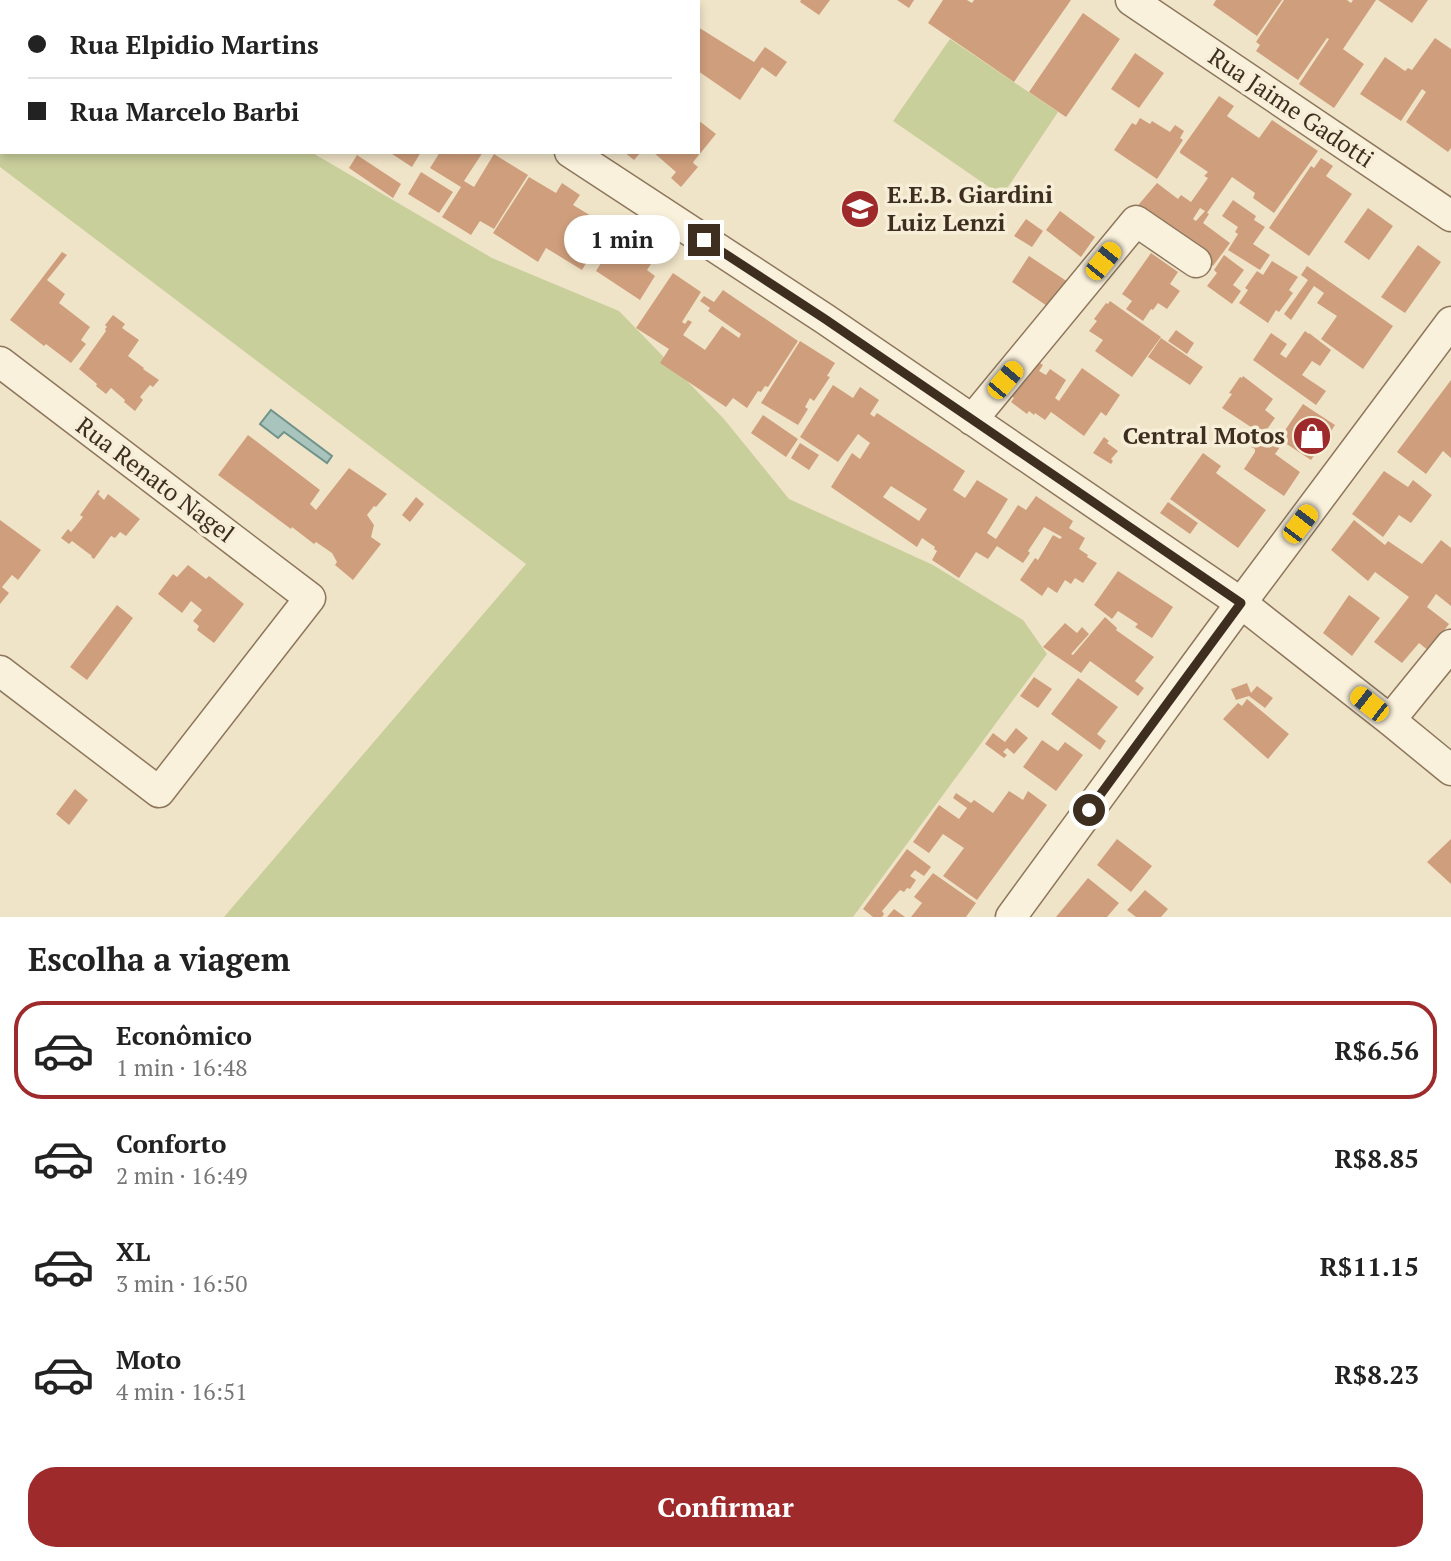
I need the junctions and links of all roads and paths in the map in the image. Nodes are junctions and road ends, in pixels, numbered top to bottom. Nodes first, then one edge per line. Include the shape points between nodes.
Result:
1 (1130, 0) edge
2 (573, 154) edge
3 (1451, 216) edge
4 (1196, 262) dead end
5 (1451, 322) edge
6 (0, 362) edge
7 (972, 420) junction
8 (1241, 603) junction
9 (1451, 645) edge
10 (0, 671) edge
11 (1390, 720) junction
12 (1451, 770) edge
13 (1011, 917) edge

1 - 3 street, Rua Jaime Gadotti
2 - 7 street
4 - 7 street via 1136,221
5 - 8 street
6 - 10 street, Rua Renato Nagel via 310,598 159,792
7 - 8 street
8 - 11 street
8 - 13 street
9 - 11 street
11 - 12 street

